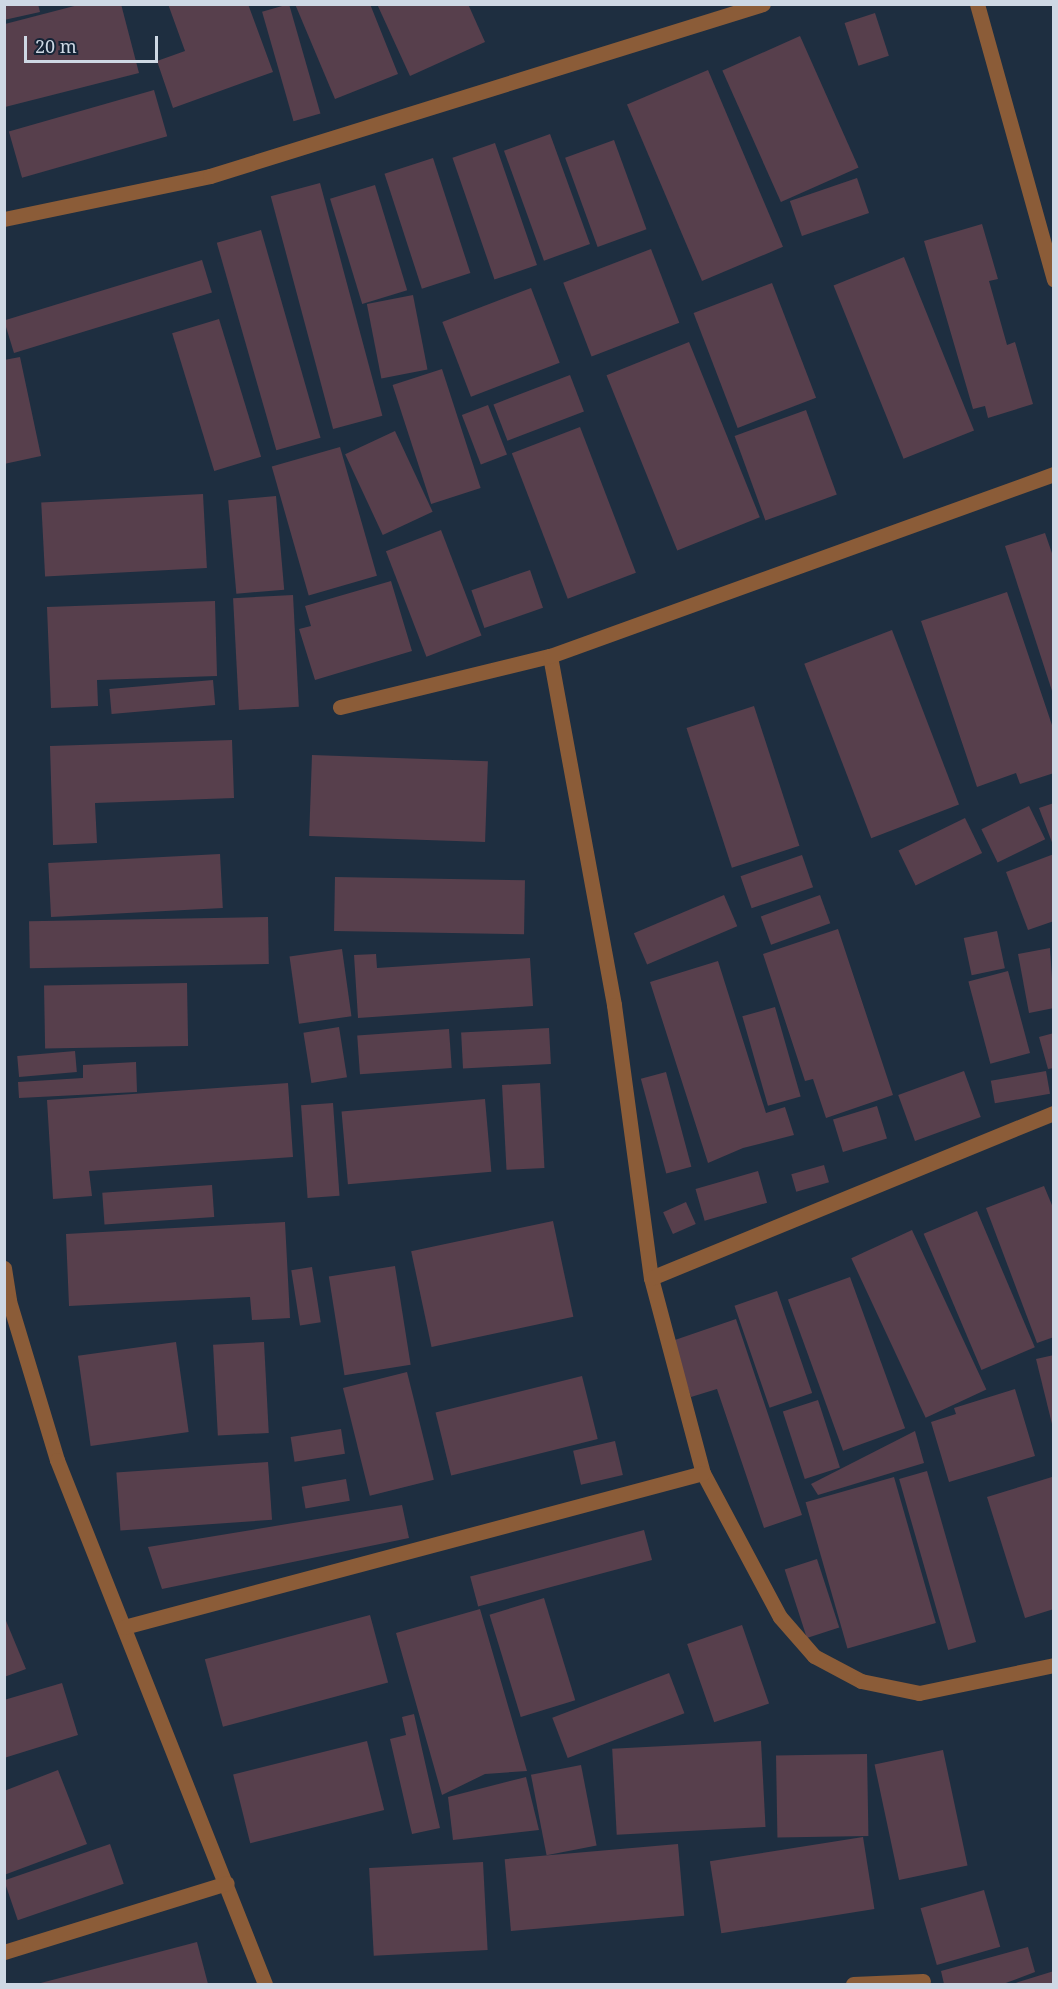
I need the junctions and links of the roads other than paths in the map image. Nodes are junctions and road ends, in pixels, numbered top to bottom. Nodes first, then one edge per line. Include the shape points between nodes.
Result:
1 (763, 4) edge
2 (977, 4) edge
3 (4, 219) edge
4 (1053, 279) edge
5 (1053, 474) edge
6 (550, 656) junction
7 (340, 707) dead end
8 (1053, 1113) edge
9 (4, 1268) edge
10 (651, 1278) junction
11 (703, 1473) junction
12 (124, 1627) junction
13 (1053, 1665) edge
14 (227, 1884) junction
15 (4, 1952) edge
16 (923, 1982) dead end
17 (265, 1984) edge
18 (853, 1984) edge

1 - 3 street via 210,176
2 - 4 street
5 - 6 street
6 - 7 street
6 - 10 street via 614,1005
8 - 10 street
9 - 12 street via 9,1301 57,1460
10 - 11 street
11 - 12 street
11 - 13 street via 780,1617 814,1656 861,1681 919,1693
12 - 14 street
14 - 15 street
14 - 17 street
16 - 18 street

